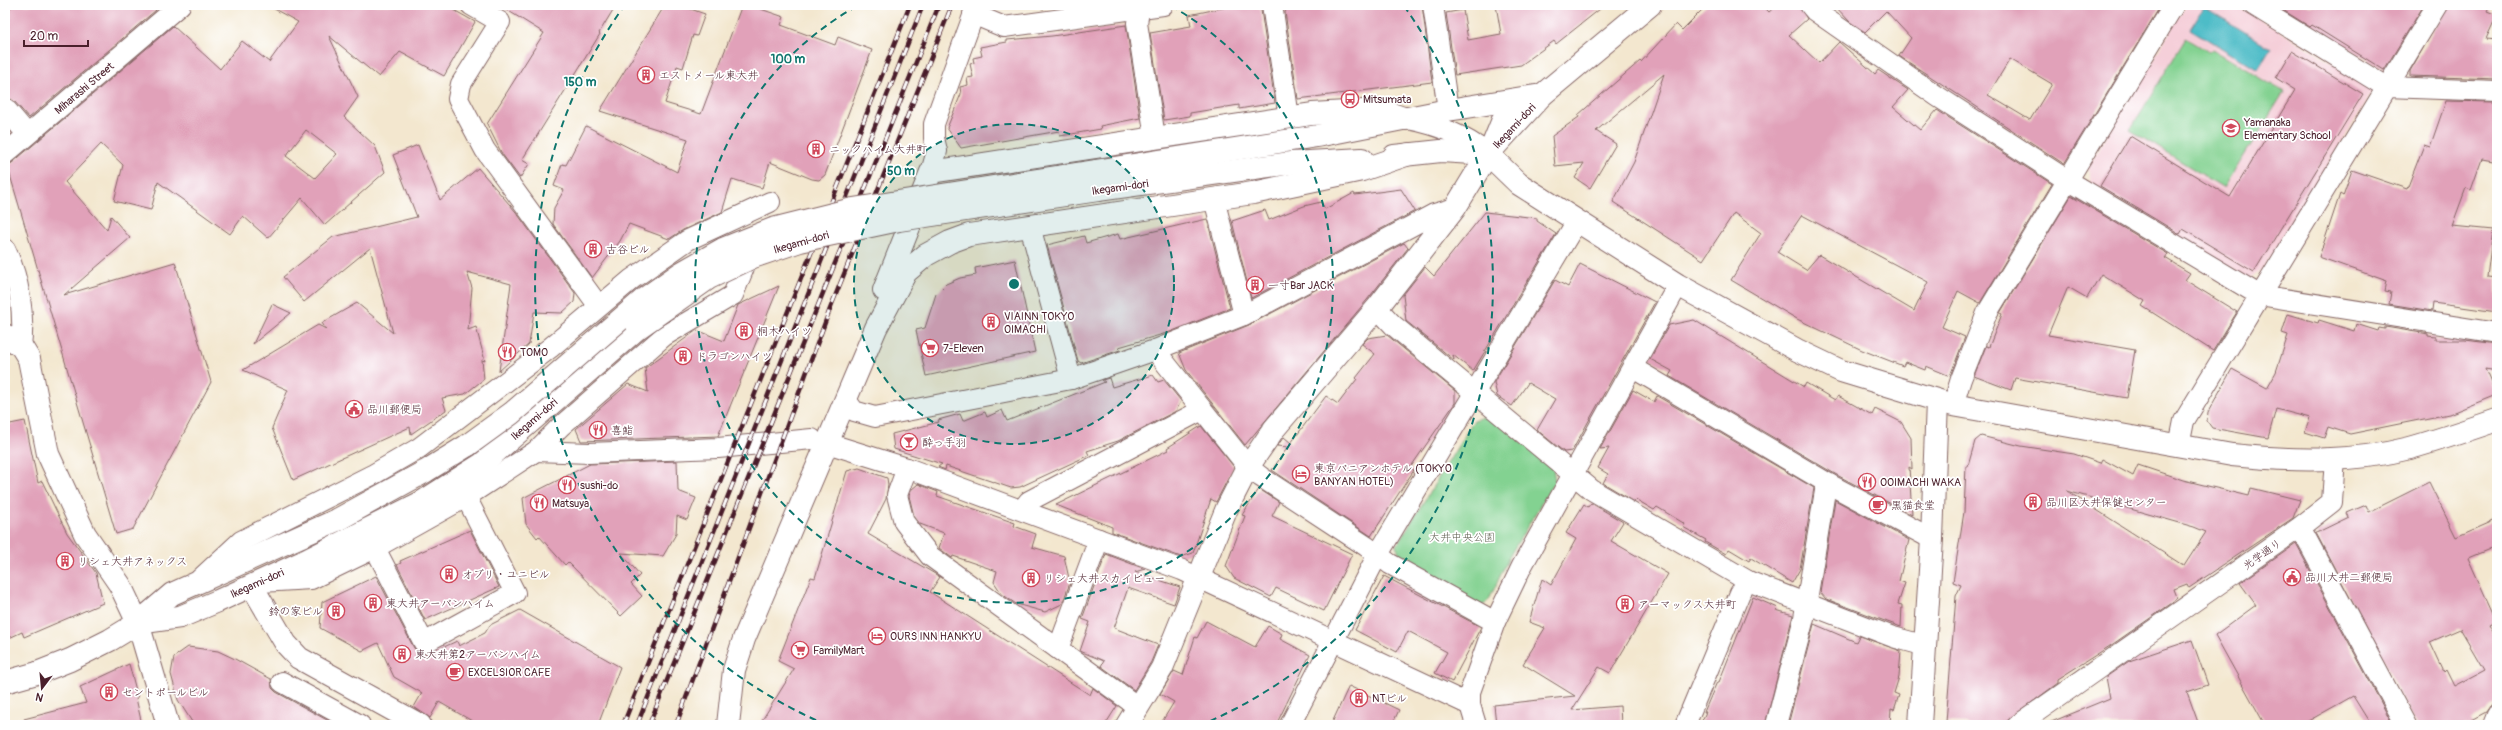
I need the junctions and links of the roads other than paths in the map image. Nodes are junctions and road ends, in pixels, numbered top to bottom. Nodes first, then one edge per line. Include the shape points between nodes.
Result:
1 (180, 5) edge
2 (471, 5) edge
3 (1163, 5) edge
4 (1272, 5) edge
5 (1433, 5) edge
6 (1810, 5) edge
7 (2174, 5) edge
8 (2253, 5) edge
9 (2437, 5) edge
10 (1139, 7) edge
11 (1645, 7) edge
12 (975, 10) edge
13 (2386, 87) junction
14 (2497, 91) edge
15 (1542, 95) junction
16 (1512, 101) junction
17 (5, 108) edge
18 (1448, 110) junction
19 (1289, 117) junction
20 (1406, 119) junction
21 (27, 134) junction
22 (1155, 137) junction
23 (5, 154) edge
24 (1409, 154) junction
25 (1488, 154) junction
26 (959, 167) junction
27 (931, 172) junction
28 (1097, 180) junction
29 (2067, 180) junction
30 (1214, 199) junction
31 (1455, 208) junction
32 (1577, 221) junction
33 (1030, 226) junction
34 (969, 235) junction
35 (5, 249) edge
36 (638, 276) junction
37 (1678, 284) junction
38 (2259, 295) junction
39 (598, 305) junction
40 (1377, 308) junction
41 (1244, 315) junction
42 (876, 328) junction
43 (2497, 333) edge
44 (664, 336) junction
45 (13, 340) edge
46 (1155, 350) junction
47 (1633, 368) junction
48 (1071, 378) junction
49 (1476, 393) junction
50 (846, 400) junction
51 (1945, 403) junction
52 (1202, 410) junction
53 (2497, 420) edge
54 (820, 441) junction
55 (2179, 446) junction
56 (536, 451) junction
57 (2335, 458) junction
58 (1248, 467) junction
59 (907, 468) junction
60 (1572, 474) junction
61 (1829, 484) junction
62 (466, 497) junction
63 (1022, 510) junction
64 (2300, 527) junction
65 (1099, 539) junction
66 (1932, 539) junction
67 (375, 548) junction
68 (1377, 556) junction
69 (1199, 578) junction
70 (1748, 581) junction
71 (255, 584) junction
72 (193, 585) junction
73 (1806, 603) junction
74 (138, 622) junction
75 (1495, 622) junction
76 (1333, 643) junction
77 (1926, 646) junction
78 (1058, 649) junction
79 (5, 682) edge
80 (282, 682) dead end
81 (1470, 705) junction
82 (2497, 715) edge
83 (1132, 716) edge
84 (168, 725) edge
85 (360, 725) edge
86 (420, 725) edge
87 (728, 725) edge
88 (1290, 725) edge
89 (1476, 725) edge
90 (1685, 725) edge
91 (1776, 725) edge
92 (1920, 725) edge
93 (2018, 725) edge
94 (2406, 725) edge
95 (2493, 725) edge

1 - 21 street, Miharashi Street
2 - 39 street via 500,22 461,84 458,100 485,150
3 - 10 street
4 - 19 street
5 - 18 street
6 - 29 street via 1937,96
7 - 29 street
8 - 13 street
9 - 13 street
10 - 12 street via 1004,27
10 - 22 street via 1137,22
11 - 15 main road, Ikegami-dori
12 - 27 street via 934,124 937,151
13 - 14 street
13 - 38 street
15 - 16 main road, Ikegami-dori
15 - 25 main road, Ikegami-dori
16 - 18 main road, Ikegami-dori
16 - 25 street
17 - 21 street
18 - 20 main road, Ikegami-dori
19 - 20 main road via 1380,110
19 - 22 main road
20 - 25 street via 1434,124 1456,133
20 - 28 main road, Ikegami-dori
21 - 23 street, Miharashi Street
22 - 26 main road
24 - 25 main road, Ikegami-dori via 1441,151
24 - 28 main road, Ikegami-dori
24 - 30 main road via 1355,172
25 - 31 main road
25 - 32 main road via 1519,184
26 - 27 main road
26 - 34 main road via 943,181 938,204 949,225 958,232
27 - 42 main road via 884,286
28 - 71 main road, Ikegami-dori, bridge via 849,229 800,241 731,266 655,314 482,464 422,502
28 - 72 main road, Ikegami-dori, bridge via 846,210 773,229 723,249 681,273 644,299 512,412 468,445 337,520
29 - 38 street
29 - 51 street via 1987,313 1961,379
30 - 33 main road
30 - 41 street
31 - 40 main road
31 - 41 street via 1434,214
32 - 37 main road
32 - 49 street
33 - 34 main road
33 - 48 street
34 - 42 main road via 926,255 906,272
35 - 45 street via 15,270 23,331
36 - 39 street
36 - 44 street via 666,281 674,291 678,302 671,325
36 - 44 street via 688,240 770,202 733,295
37 - 47 street
37 - 51 main road via 1797,350 1841,371
38 - 43 street
38 - 55 street via 2184,421
39 - 72 street via 550,348 419,448 241,542
40 - 49 street via 1393,325
40 - 58 main road via 1274,429
41 - 46 street
42 - 50 main road
44 - 56 street
45 - 74 main road via 29,359 48,454 85,534 120,585
46 - 48 street
46 - 52 street
47 - 60 street
47 - 61 street
48 - 50 street via 875,417 854,411
49 - 60 street
49 - 68 street
50 - 54 main road
51 - 55 main road
51 - 66 main road
52 - 58 street
52 - 63 street via 1029,501
53 - 57 main road via 2409,448 2366,456
54 - 56 street via 589,453
54 - 59 street
54 - 87 main road via 744,639 734,670
55 - 57 main road via 2281,460
56 - 62 street
57 - 64 street, 光学通り via 2332,502
58 - 68 street
58 - 69 main road via 1227,508
59 - 63 street
59 - 78 street via 897,495 904,522 930,556
60 - 70 street via 1592,490
60 - 75 street
61 - 66 street
61 - 73 street via 1825,491
62 - 67 street
62 - 67 street via 515,593 424,643
63 - 65 street
64 - 93 street, 光学通り
64 - 94 street
65 - 69 street
65 - 78 street
66 - 77 main road
67 - 71 street via 311,579
68 - 75 street
68 - 76 street
69 - 76 street
69 - 83 main road via 1162,668
70 - 73 street
70 - 90 street via 1740,593
71 - 74 main road, Ikegami-dori via 180,616
71 - 86 main road via 286,644 299,658
72 - 74 main road, Ikegami-dori via 172,594
73 - 77 street via 1893,637
73 - 91 street
74 - 79 main road, Ikegami-dori via 110,640 70,660
74 - 84 main road
75 - 81 street via 1470,692
76 - 81 street via 1349,647
76 - 88 street
77 - 92 main road
78 - 83 street
80 - 85 street
81 - 89 street
82 - 95 street

